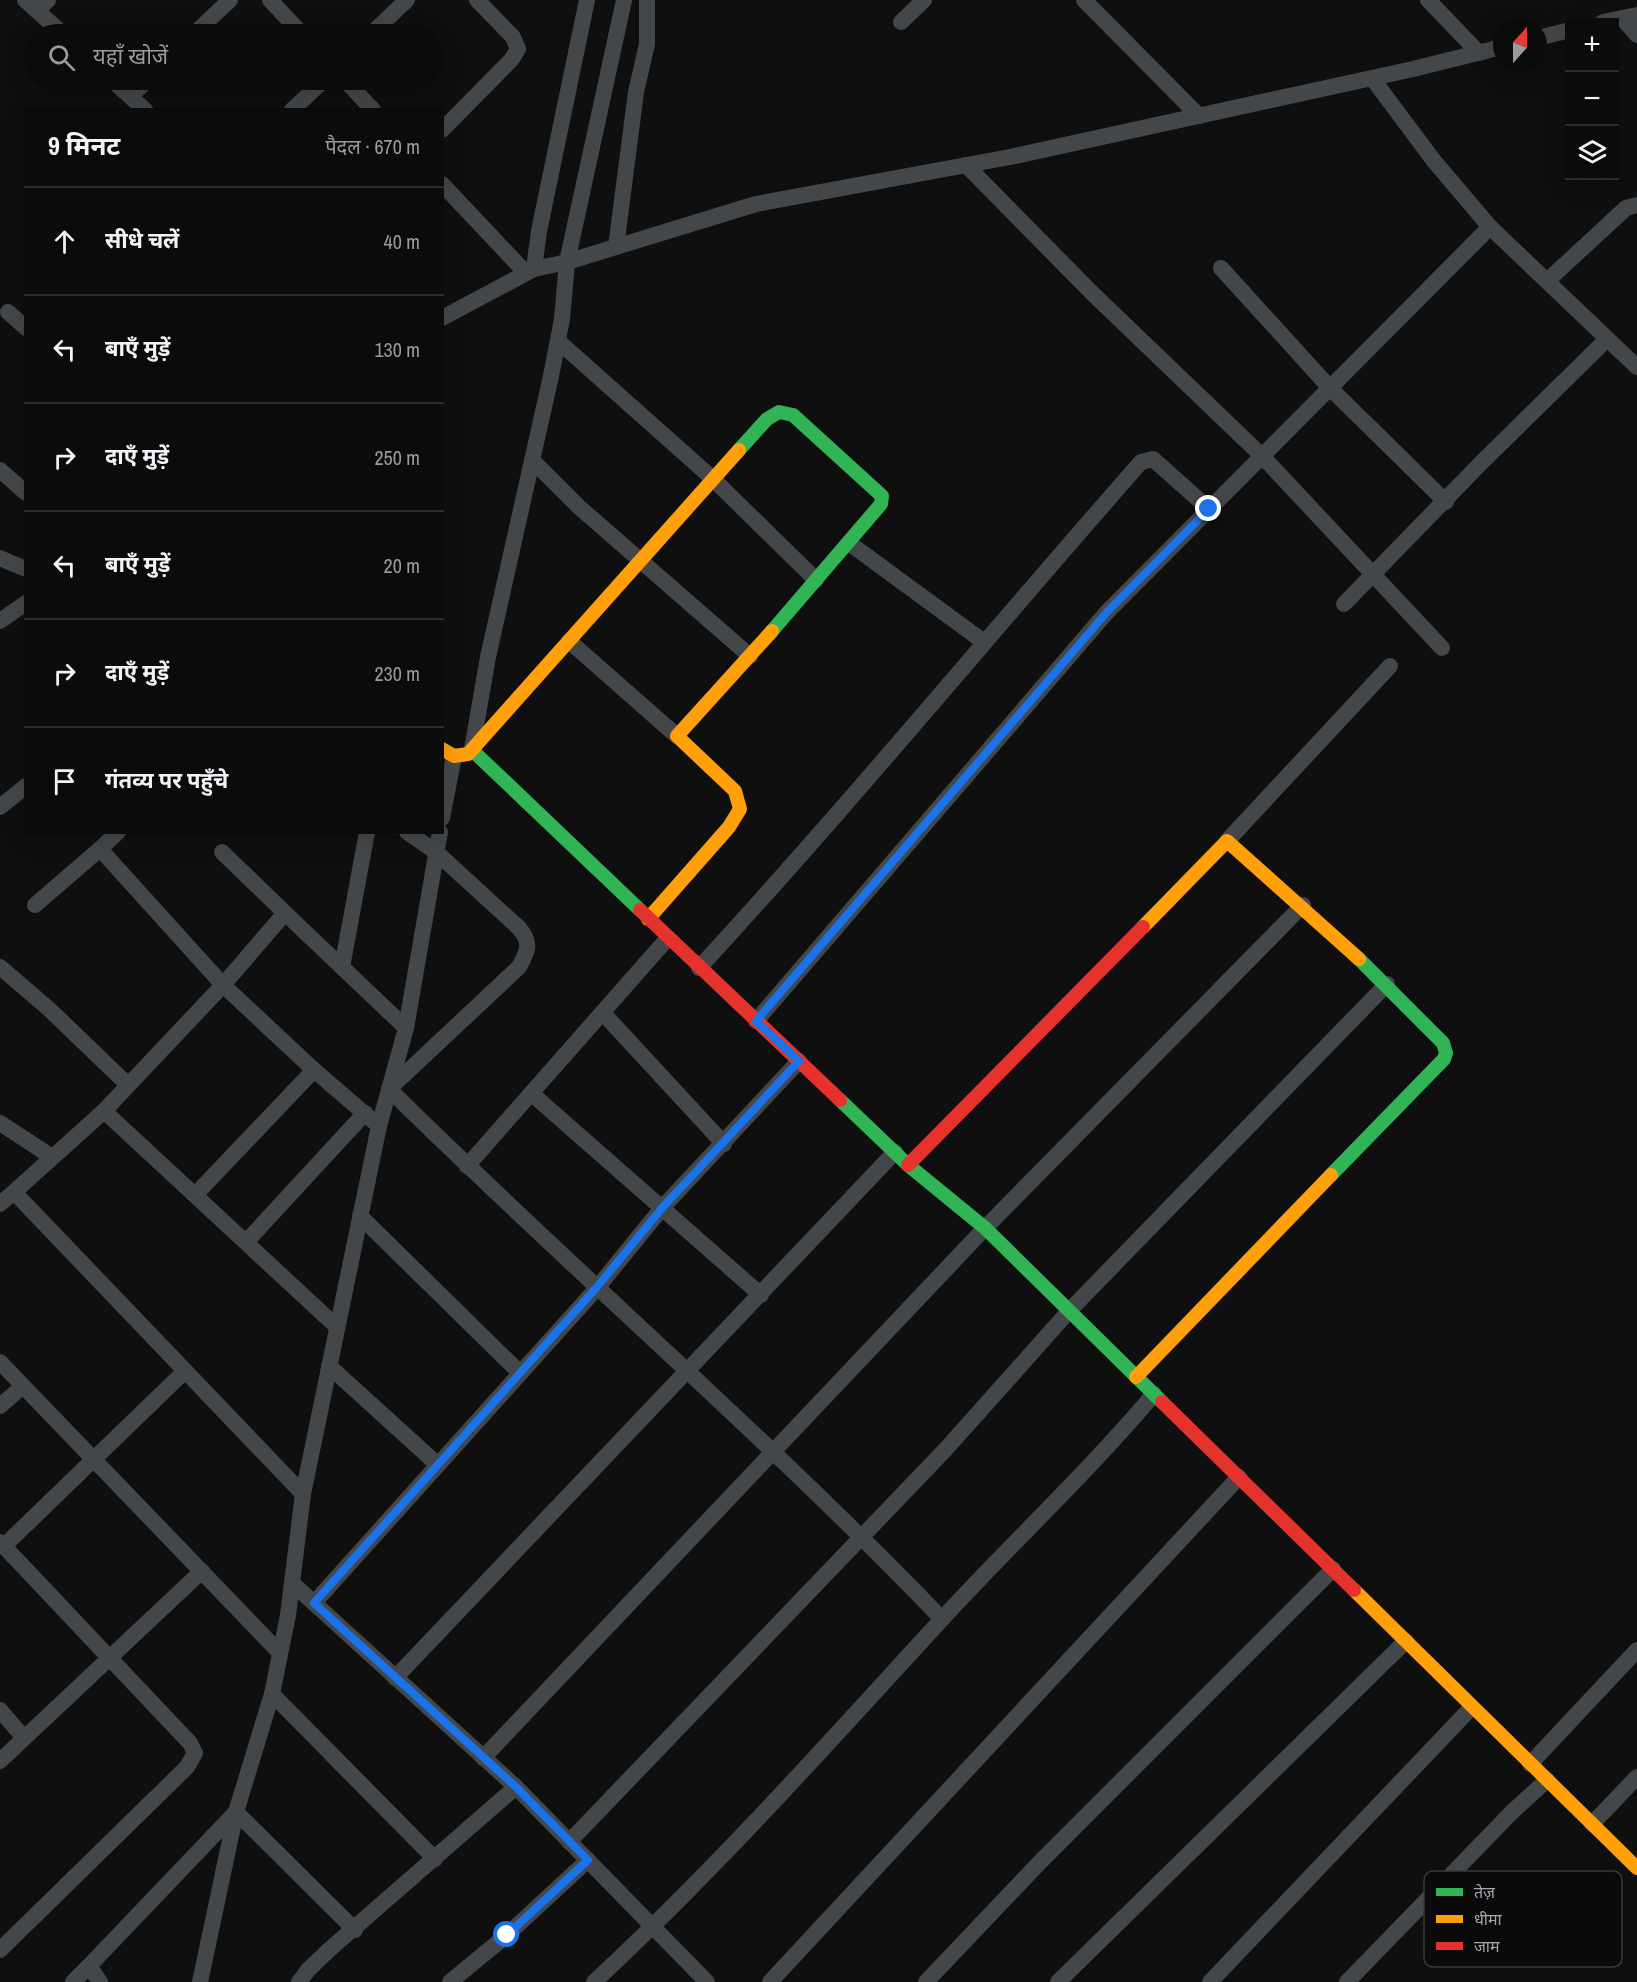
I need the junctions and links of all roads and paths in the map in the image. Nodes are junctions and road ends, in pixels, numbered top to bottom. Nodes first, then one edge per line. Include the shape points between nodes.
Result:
1 (230, 0) edge
2 (270, 0) edge
3 (407, 0) edge
4 (477, 0) edge
5 (587, 0) edge
6 (624, 0) edge
7 (647, 0) edge
8 (924, 0) edge
9 (1084, 0) edge
10 (1428, 0) edge
11 (37, 4) edge
12 (1629, 16) edge
13 (902, 22) dead end
14 (54, 24) edge
15 (205, 24) edge
16 (293, 24) edge
17 (382, 24) edge
18 (1565, 31) edge
19 (1637, 35) edge
20 (1547, 36) edge
21 (1493, 49) edge
22 (1479, 53) junction
23 (1372, 78) junction
24 (123, 90) edge
25 (137, 90) edge
26 (313, 90) edge
27 (354, 90) edge
28 (130, 96) junction
29 (143, 108) edge
30 (294, 108) edge
31 (371, 108) edge
32 (1199, 116) junction
33 (444, 128) edge
34 (966, 165) junction
35 (444, 186) edge
36 (1637, 205) edge
37 (1490, 227) junction
38 (615, 247) junction
39 (547, 266) junction
40 (1221, 268) dead end
41 (1547, 281) junction
42 (8, 312) dead end
43 (444, 317) edge
44 (24, 326) edge
45 (1607, 339) junction
46 (558, 341) junction
47 (1637, 367) edge
48 (1330, 388) junction
49 (1262, 456) junction
50 (531, 460) junction
51 (0, 470) edge
52 (712, 478) junction
53 (24, 491) edge
54 (1446, 502) junction
55 (1209, 509) junction
56 (849, 543) junction
57 (0, 558) edge
58 (643, 560) junction
59 (24, 568) edge
60 (1372, 575) junction
61 (816, 580) junction
62 (24, 604) edge
63 (1344, 604) dead end
64 (0, 621) edge
65 (569, 641) junction
66 (984, 642) junction
67 (1442, 648) dead end
68 (750, 656) junction
69 (1390, 666) dead end
70 (677, 736) junction
71 (472, 750) junction
72 (448, 753) edge
73 (24, 788) edge
74 (444, 796) edge
75 (0, 807) edge
76 (116, 834) edge
77 (367, 834) edge
78 (410, 834) edge
79 (440, 834) edge
80 (1227, 841) junction
81 (100, 849) junction
82 (222, 852) dead end
83 (436, 852) junction
84 (35, 905) dead end
85 (1303, 905) junction
86 (285, 913) junction
87 (648, 919) junction
88 (668, 938) junction
89 (0, 967) edge
90 (342, 967) junction
91 (699, 968) junction
92 (1388, 984) junction
93 (224, 985) junction
94 (603, 1013) junction
95 (756, 1021) junction
96 (406, 1029) junction
97 (799, 1061) junction
98 (315, 1071) junction
99 (128, 1085) junction
100 (389, 1089) junction
101 (532, 1094) junction
102 (104, 1111) junction
103 (365, 1113) junction
104 (0, 1123) edge
105 (379, 1126) junction
106 (724, 1144) junction
107 (896, 1152) junction
108 (52, 1157) junction
109 (908, 1165) junction
110 (466, 1166) junction
111 (14, 1192) junction
112 (195, 1195) junction
113 (0, 1204) edge
114 (662, 1208) junction
115 (360, 1216) junction
116 (985, 1228) junction
117 (247, 1241) junction
118 (597, 1287) junction
119 (761, 1295) junction
120 (1069, 1311) junction
121 (337, 1327) junction
122 (0, 1362) edge
123 (329, 1366) junction
124 (185, 1371) junction
125 (520, 1373) junction
126 (686, 1373) junction
127 (1136, 1377) junction
128 (22, 1386) junction
129 (1154, 1394) junction
130 (0, 1406) edge
131 (771, 1453) junction
132 (93, 1459) junction
133 (438, 1465) junction
134 (1239, 1477) junction
135 (303, 1494) junction
136 (862, 1537) junction
137 (2, 1544) edge
138 (1333, 1569) junction
139 (202, 1571) junction
140 (292, 1582) junction
141 (314, 1603) junction
142 (942, 1619) junction
143 (1406, 1641) junction
144 (1637, 1650) edge
145 (280, 1653) junction
146 (111, 1658) junction
147 (395, 1678) junction
148 (272, 1694) junction
149 (1471, 1708) junction
150 (0, 1710) edge
151 (24, 1738) junction
152 (483, 1758) junction
153 (0, 1761) edge
154 (1530, 1764) junction
155 (1637, 1777) edge
156 (1547, 1780) junction
157 (516, 1787) junction
158 (236, 1812) junction
159 (1592, 1824) junction
160 (569, 1842) junction
161 (435, 1859) junction
162 (588, 1860) junction
163 (1637, 1868) edge
164 (1455, 1871) edge
165 (1424, 1903) edge
166 (653, 1927) junction
167 (355, 1930) junction
168 (0, 1950) edge
169 (89, 1966) junction
170 (705, 1981) edge
171 (73, 1982) edge
172 (100, 1982) edge
173 (200, 1982) edge
174 (299, 1982) edge
175 (450, 1982) edge
176 (594, 1982) edge
177 (770, 1982) edge
178 (926, 1982) edge
179 (1058, 1982) edge
180 (1210, 1982) edge
181 (1347, 1982) edge

1 - 15 street
2 - 16 street
3 - 17 street
4 - 33 street via 513,37 518,49
5 - 39 street via 539,231
6 - 39 street
7 - 38 street via 647,44 636,92
8 - 13 street
9 - 32 street
10 - 22 street
11 - 14 street
12 - 19 street
18 - 20 street
21 - 22 street
22 - 23 street
23 - 32 street
23 - 37 street
24 - 28 street
25 - 28 street
26 - 30 street
27 - 31 street
28 - 29 street
32 - 34 street
34 - 38 street via 756,204
34 - 49 street
35 - 39 street
36 - 41 street via 1626,208
37 - 41 street
37 - 48 street
38 - 39 street
39 - 43 street
39 - 46 street
40 - 48 street
41 - 45 street
42 - 44 street
45 - 47 street
45 - 54 street
46 - 50 street
46 - 52 street
48 - 49 street
48 - 54 street
49 - 55 street
49 - 60 street
50 - 58 street via 579,507
50 - 71 street
51 - 53 street
52 - 56 street via 767,419 786,412 882,496 878,510
52 - 58 street
52 - 61 street
54 - 60 street
55 - 66 street via 1157,462 1145,460
55 - 95 street via 1107,612
56 - 61 street
56 - 66 street
57 - 59 street
58 - 65 street
58 - 68 street
60 - 63 street
60 - 67 street
61 - 68 street
62 - 64 street
65 - 70 street
65 - 71 street
66 - 91 street via 809,848
68 - 70 street
69 - 80 street
70 - 87 street via 735,791 740,809 729,827
71 - 72 street via 460,757
71 - 87 street
72 - 74 street
73 - 75 street
76 - 81 street
77 - 90 street
78 - 83 street
79 - 83 street
80 - 85 street
80 - 109 street
81 - 84 street
81 - 93 street
82 - 86 street
83 - 96 street
83 - 100 street via 519,928 529,947 519,967
85 - 92 street
85 - 116 street
86 - 90 street
86 - 93 street
87 - 88 street
88 - 91 street
88 - 94 street
89 - 99 street
90 - 96 street
91 - 95 street
92 - 120 street
92 - 127 street via 1443,1042 1444,1059
93 - 98 street
93 - 99 street
94 - 101 street
94 - 106 street
95 - 97 street
96 - 100 street
97 - 106 street
97 - 107 street
98 - 103 street
98 - 112 street
99 - 102 street
100 - 105 street
100 - 110 street
101 - 110 street
101 - 114 street
102 - 108 street
102 - 112 street
103 - 105 street
103 - 117 street
104 - 108 street
105 - 115 street
106 - 114 street
107 - 109 street
107 - 119 street
108 - 111 street
109 - 116 street
110 - 118 street
111 - 113 street
111 - 124 street
112 - 117 street
114 - 118 street
114 - 119 street
115 - 121 street
115 - 125 street
116 - 120 street
116 - 131 street
117 - 121 street
118 - 125 street
118 - 126 street
119 - 126 street
120 - 127 street
120 - 136 street
121 - 123 street
122 - 128 street
123 - 133 street
123 - 135 street
124 - 132 street
124 - 135 street
125 - 133 street
126 - 131 street
126 - 147 street
127 - 129 street
128 - 130 street
128 - 132 street
129 - 134 street
129 - 142 street
131 - 136 street
131 - 152 street
132 - 137 street
132 - 139 street
133 - 141 street
134 - 138 street
134 - 177 street
135 - 140 street
136 - 142 street
136 - 160 street
137 - 146 street
138 - 143 street
138 - 178 street via 1041,1861
139 - 145 street
139 - 146 street
140 - 141 street
140 - 145 street
141 - 147 street
142 - 166 street via 893,1676
143 - 149 street
143 - 179 street
144 - 154 street
145 - 148 street
146 - 151 street
146 - 168 street via 195,1753 187,1767
147 - 152 street
148 - 158 street
148 - 161 street
149 - 154 street
149 - 180 street
150 - 151 street
151 - 153 street
152 - 157 street
154 - 156 street
155 - 159 street
156 - 159 street
156 - 164 street
157 - 160 street
157 - 161 street
158 - 167 street
158 - 169 street
158 - 173 street
159 - 163 street
160 - 162 street
161 - 167 street
162 - 166 street
162 - 175 street
165 - 181 street
166 - 170 street
166 - 176 street
167 - 174 street
169 - 171 street
169 - 172 street

